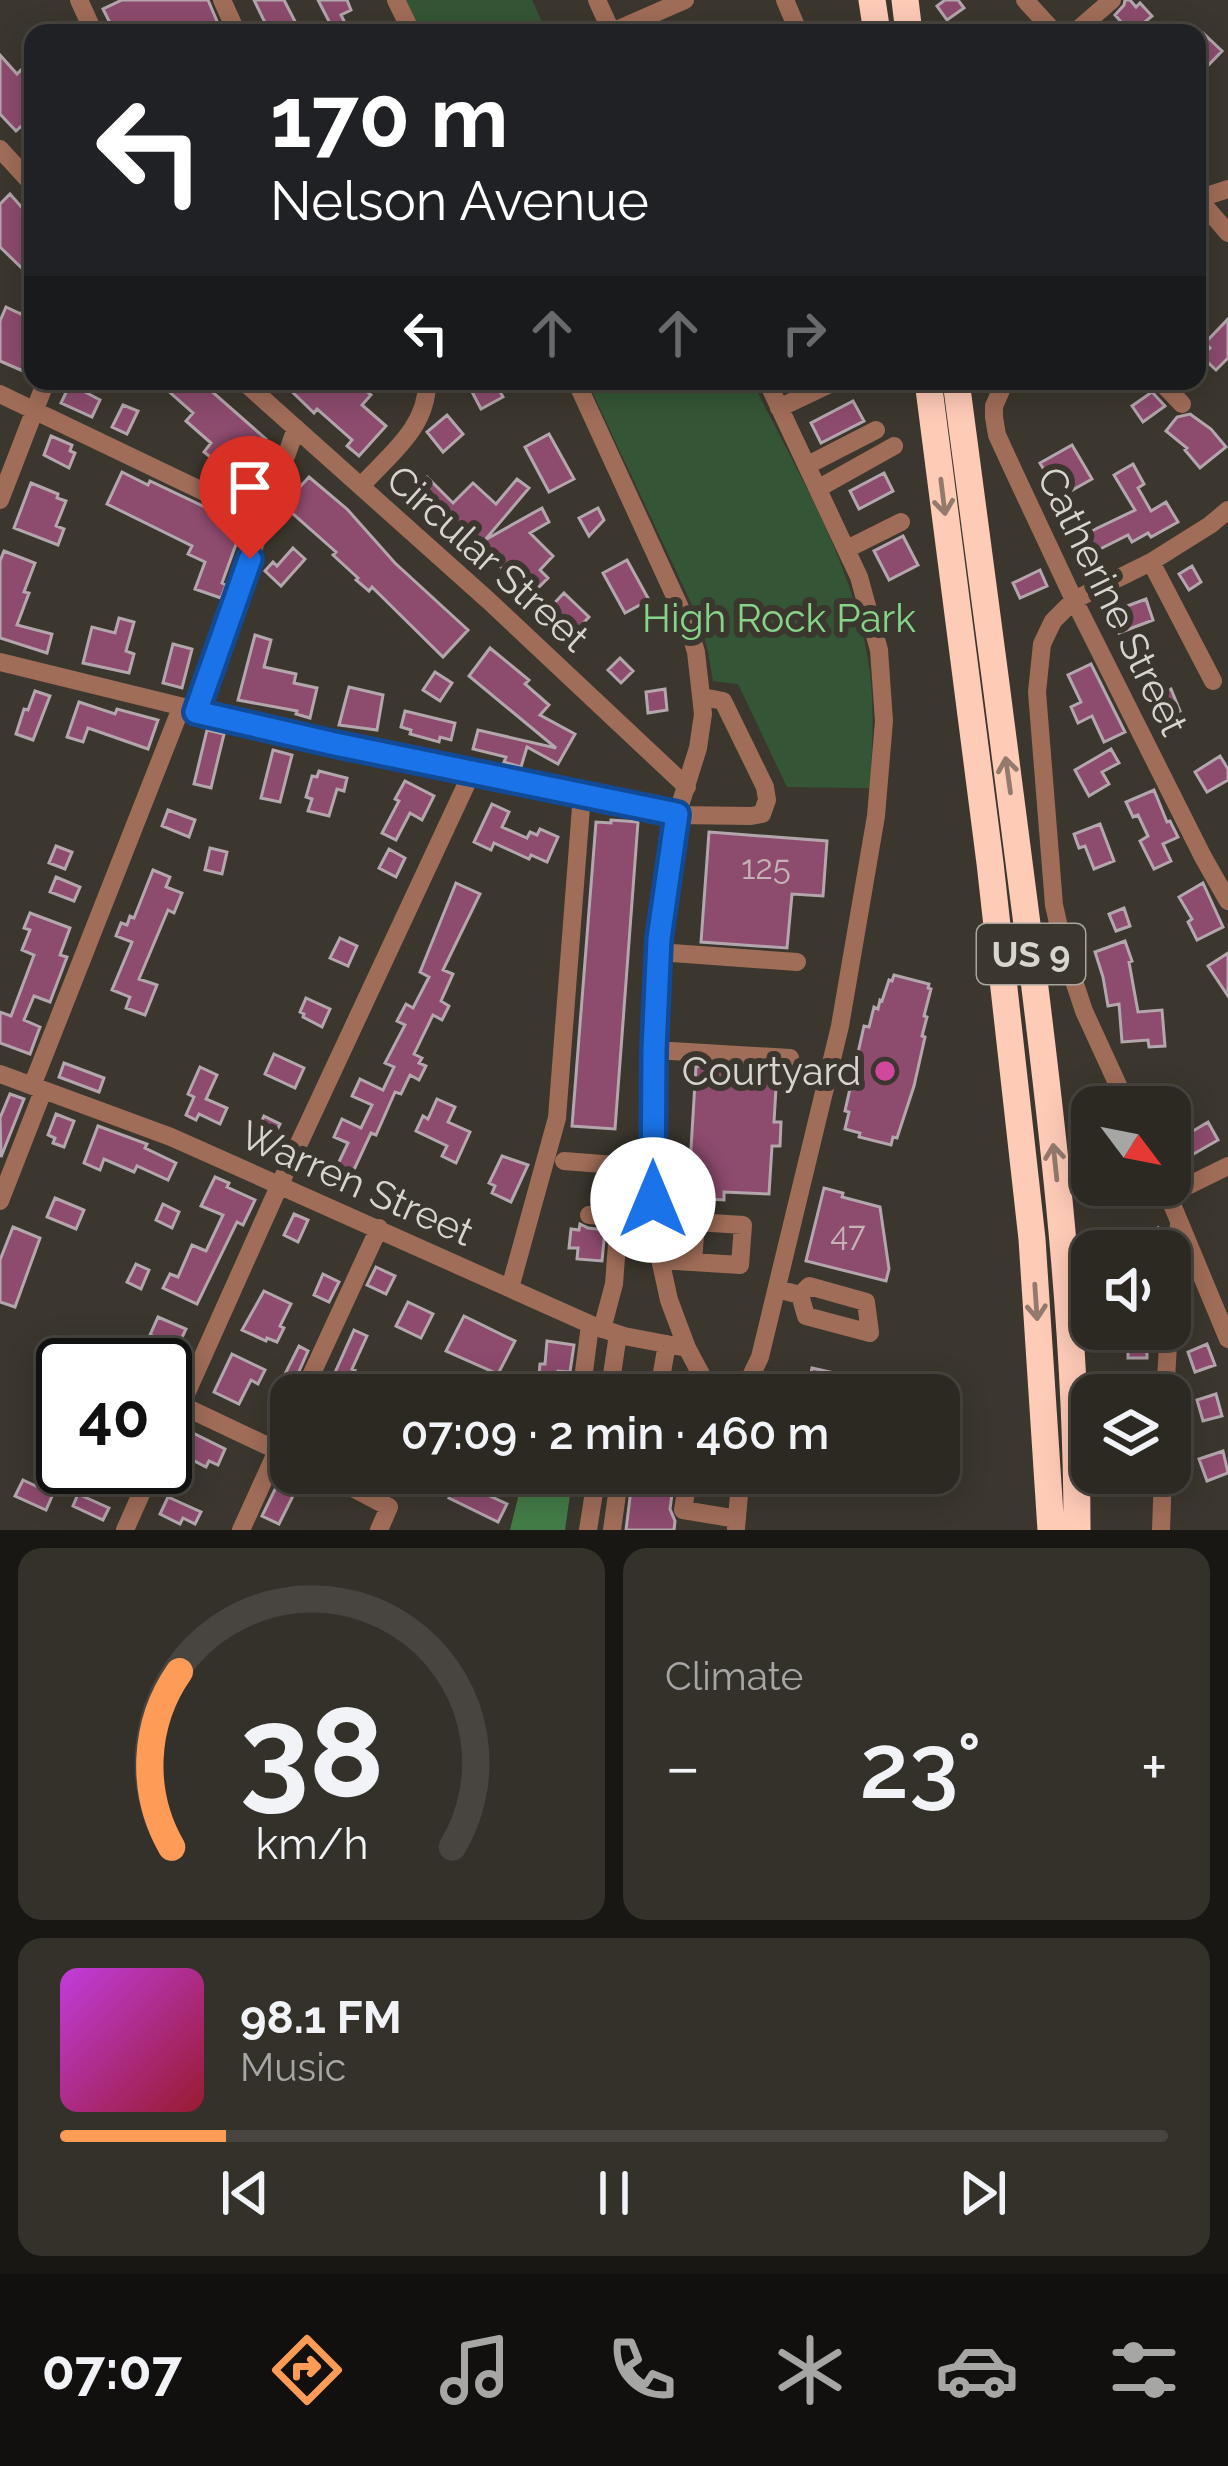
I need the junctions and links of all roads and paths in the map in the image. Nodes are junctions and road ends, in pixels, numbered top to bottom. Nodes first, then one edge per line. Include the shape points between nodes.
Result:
1 (685, 0) edge
2 (1025, 0) edge
3 (1112, 0) edge
4 (647, 8) edge
5 (1046, 24) edge
6 (1084, 24) edge
7 (0, 149) edge
8 (24, 175) edge
9 (1206, 207) edge
10 (1228, 233) edge
11 (42, 390) edge
12 (253, 390) edge
13 (427, 390) edge
14 (580, 390) edge
15 (771, 390) edge
16 (817, 390) edge
17 (929, 390) edge
18 (957, 390) edge
19 (1001, 390) edge
20 (1169, 390) edge
21 (0, 394) edge
22 (1182, 404) dead end
23 (779, 408) junction
24 (34, 411) junction
25 (296, 428) junction
26 (876, 430) dead end
27 (894, 446) dead end
28 (808, 465) junction
29 (361, 486) junction
30 (819, 488) junction
31 (0, 500) edge
32 (1228, 510) edge
33 (263, 520) junction
34 (901, 522) dead end
35 (847, 549) junction
36 (1151, 562) junction
37 (1074, 600) junction
38 (0, 662) edge
39 (1213, 681) dead end
40 (703, 697) junction
41 (189, 710) junction
42 (472, 770) junction
43 (687, 787) junction
44 (582, 794) junction
45 (677, 814) junction
46 (1228, 901) edge
47 (658, 952) junction
48 (797, 962) dead end
49 (654, 1050) junction
50 (790, 1058) dead end
51 (0, 1074) edge
52 (1118, 1086) edge
53 (38, 1088) junction
54 (564, 1161) dead end
55 (1228, 1166) edge
56 (653, 1168) junction
57 (1191, 1180) edge
58 (280, 1184) junction
59 (0, 1201) edge
60 (1174, 1206) edge
61 (589, 1215) dead end
62 (1180, 1219) junction
63 (379, 1228) junction
64 (1179, 1230) edge
65 (660, 1260) junction
66 (693, 1262) dead end
67 (510, 1288) junction
68 (777, 1289) junction
69 (800, 1295) dead end
70 (603, 1329) junction
71 (1228, 1339) edge
72 (677, 1346) junction
73 (312, 1374) edge
74 (588, 1374) edge
75 (607, 1374) edge
76 (666, 1374) edge
77 (697, 1374) edge
78 (753, 1374) edge
79 (192, 1381) edge
80 (192, 1411) edge
81 (270, 1447) edge
82 (270, 1479) edge
83 (141, 1494) edge
84 (364, 1494) edge
85 (594, 1494) edge
86 (617, 1494) edge
87 (686, 1494) edge
88 (739, 1494) edge
89 (1162, 1494) edge
90 (736, 1525) edge
91 (125, 1530) edge
92 (241, 1530) edge
93 (379, 1530) edge
94 (588, 1530) edge
95 (612, 1530) edge
96 (1051, 1530) edge
97 (1077, 1530) edge
98 (1161, 1530) edge

1 - 4 street
2 - 5 street
3 - 6 street
7 - 8 street
9 - 10 street
11 - 24 street
12 - 25 street, Circular Street
13 - 29 street via 413,429
14 - 40 street via 688,625
15 - 23 street
16 - 23 street
17 -> 96 highway, US 9 via 1030,1216
97 -> 18 highway, US 9 via 1052,1124
19 - 37 street, Catherine Street via 998,435
20 - 22 street
21 - 24 street
23 - 28 street
24 - 31 street
24 - 33 street
25 - 29 street, Circular Street
25 - 33 street
26 - 28 street
27 - 30 street
28 - 30 street
29 - 43 street, Circular Street
30 - 35 street
32 - 36 street
33 - 41 street
34 - 35 street
35 - 68 street via 878,650 882,763 840,1027
36 - 37 street
36 - 39 street
37 - 46 street, Catherine Street
37 - 52 street via 1053,621 1038,667 1054,905 1084,1011
38 - 41 street
40 - 43 street
40 - 45 street via 723,701 767,800 762,814 751,816
41 - 42 street
41 - 53 street
42 - 44 street
42 - 58 street
43 - 45 street
44 - 45 street
44 - 67 street via 557,1118
45 - 47 street
47 - 48 street
47 - 49 street
49 - 50 street
49 - 56 street
51 - 53 street, Warren Street
53 - 58 street, Warren Street
53 - 59 street
54 - 56 street
55 - 57 street
56 - 65 street
58 - 63 street, Warren Street
58 - 79 street
60 - 62 street
61 - 70 street via 619,1217
62 - 64 street
62 - 71 street
63 - 67 street, Warren Street
63 - 73 street
65 - 66 street
65 - 72 street
67 - 70 street, Warren Street
68 - 69 street
68 - 78 street
70 - 72 street, Warren Street
70 - 74 street
70 - 75 street
72 - 76 street
72 - 77 street
80 - 81 street
82 - 92 street
83 - 91 street
84 - 93 street via 389,1507
85 - 94 street
86 - 95 street
87 - 90 street via 683,1510
88 - 90 street
89 - 98 street

